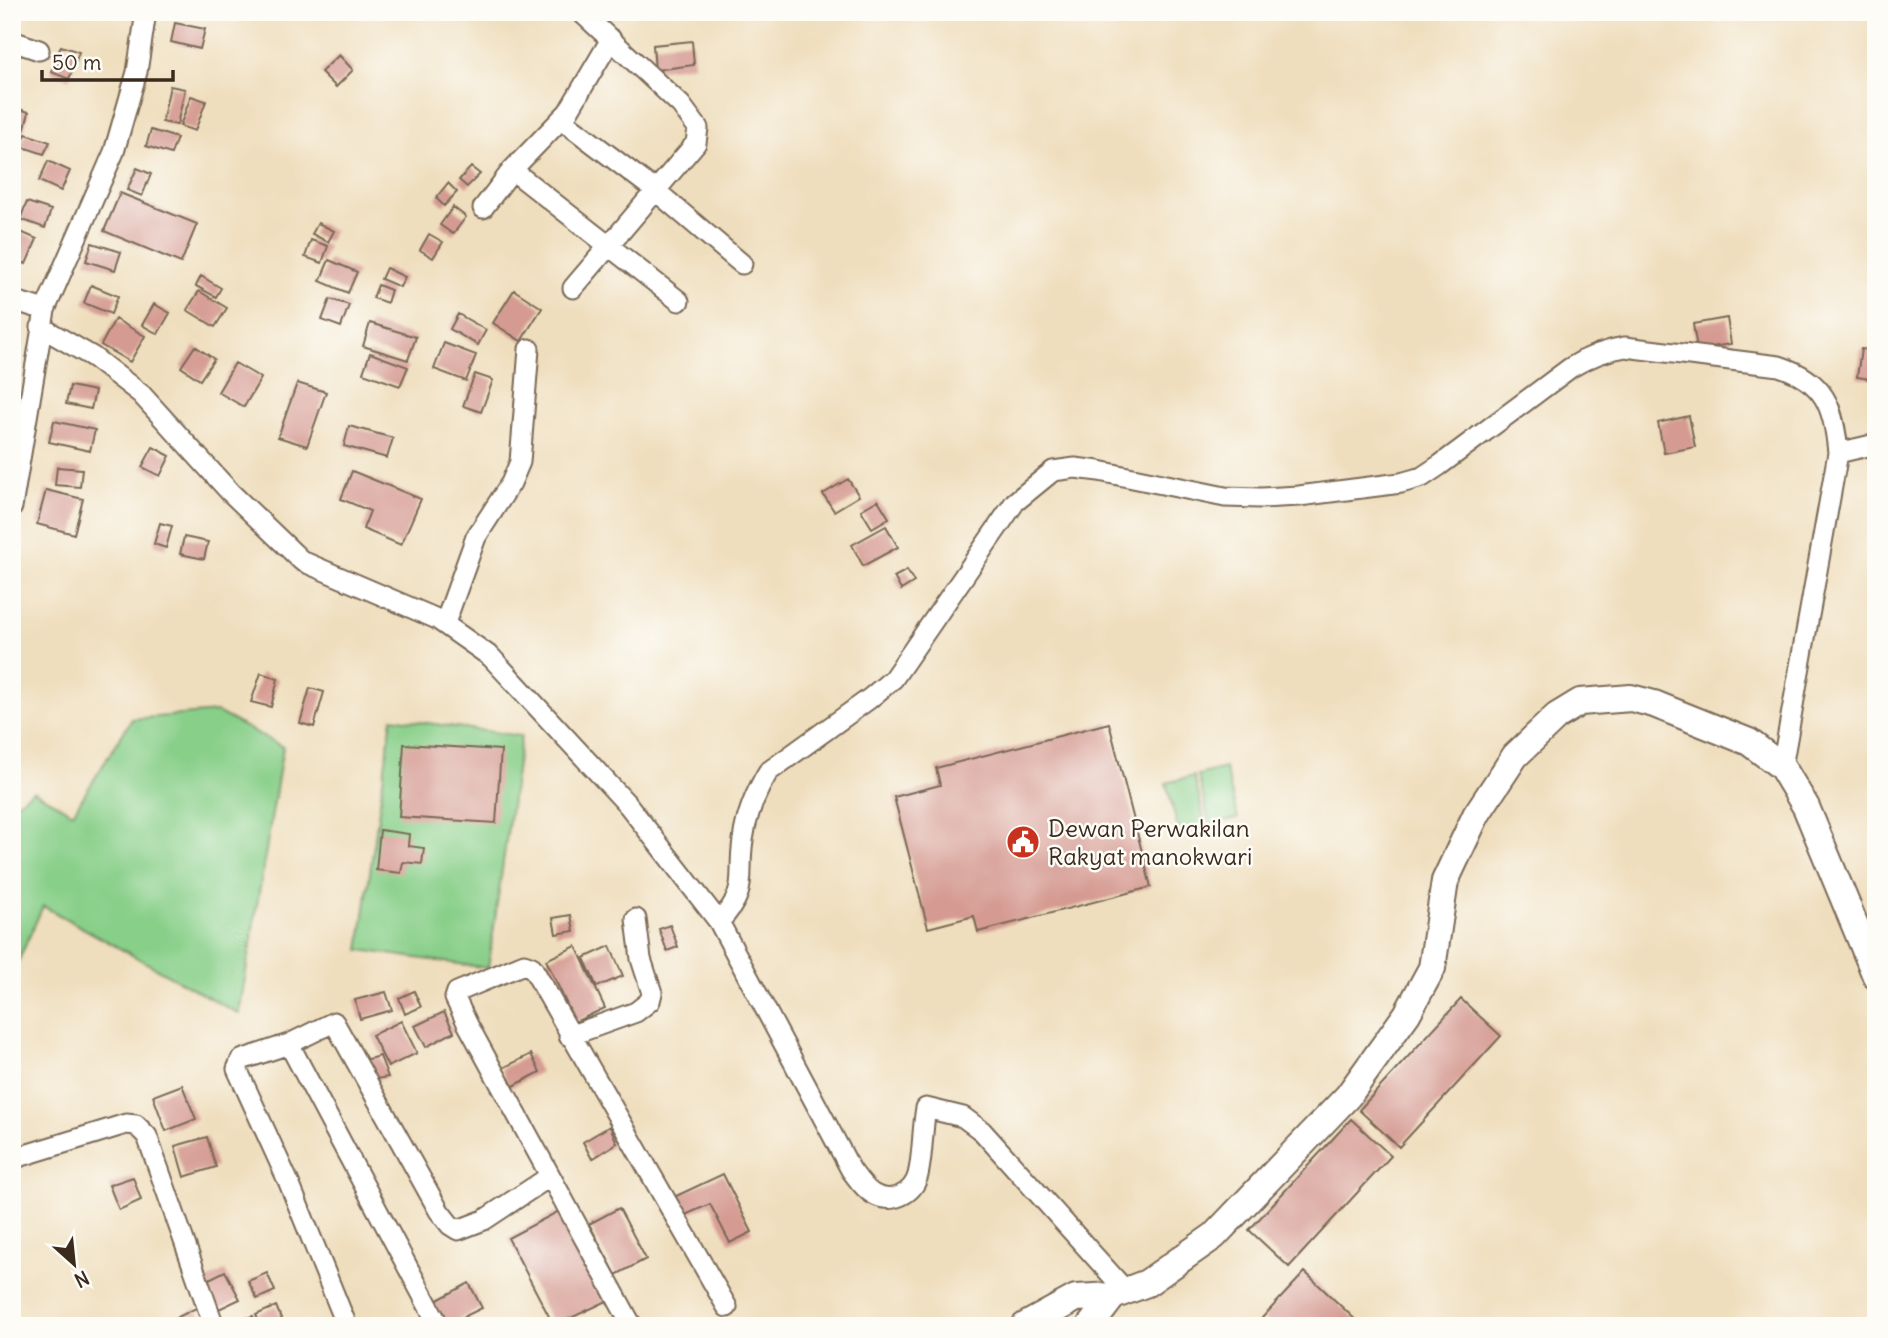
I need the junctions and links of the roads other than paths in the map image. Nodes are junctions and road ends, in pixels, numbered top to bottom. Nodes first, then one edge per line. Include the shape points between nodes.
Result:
1 (146, 12) edge
2 (581, 12) edge
3 (611, 39) junction
4 (12, 41) edge
5 (39, 50) dead end
6 (561, 118) junction
7 (512, 170) junction
8 (656, 191) junction
9 (483, 208) dead end
10 (608, 247) junction
11 (742, 264) dead end
12 (573, 288) dead end
13 (12, 300) edge
14 (679, 300) dead end
15 (43, 318) junction
16 (529, 349) dead end
17 (1876, 444) edge
18 (1838, 453) junction
19 (12, 506) edge
20 (445, 624) junction
21 (1782, 767) junction
22 (636, 919) dead end
23 (719, 922) junction
24 (1876, 976) edge
25 (569, 1036) junction
26 (289, 1044) junction
27 (12, 1159) edge
28 (549, 1177) junction
29 (1118, 1293) junction
30 (727, 1307) dead end
31 (214, 1326) edge
32 (346, 1326) edge
33 (439, 1326) edge
34 (632, 1326) edge
35 (1025, 1326) edge
36 (1090, 1326) edge

1 - 15 street via 137,72 114,152
2 - 3 street
3 - 6 street
3 - 8 street via 681,105 698,128 696,143
4 - 5 street
6 - 7 street
6 - 8 street
7 - 9 street
7 - 10 street
8 - 10 street
8 - 11 street
10 - 12 street
10 - 14 street
13 - 15 street
15 - 19 street
15 - 20 street via 141,394 230,492 302,561
16 - 20 street via 520,462 475,537
17 - 18 street
18 - 21 street
18 - 23 street via 1825,398 1801,373 1779,366 1625,347 1591,356 1570,368 1440,465 1401,483 1299,496 1225,497 1099,471 1052,471 1015,502 893,679 768,772 744,830 739,897
20 - 23 street via 491,657 595,767
21 - 24 street via 1805,807
21 - 29 street via 1749,742 1630,698 1591,699 1557,716 1515,755 1476,815 1446,881 1432,968 1407,1014 1348,1096 1214,1236 1147,1283
22 - 25 street via 650,1001 636,1012
23 - 29 street via 864,1187 887,1199 902,1195 913,1185 926,1108 963,1117 982,1131
25 - 28 street via 529,964 455,994
25 - 30 street
26 - 28 street via 328,1023 336,1024 439,1211 458,1230 485,1220
26 - 32 street via 241,1060 237,1069
26 - 33 street
27 - 31 street via 126,1125 142,1129
28 - 34 street
29 - 35 street via 1076,1298
29 - 36 street

